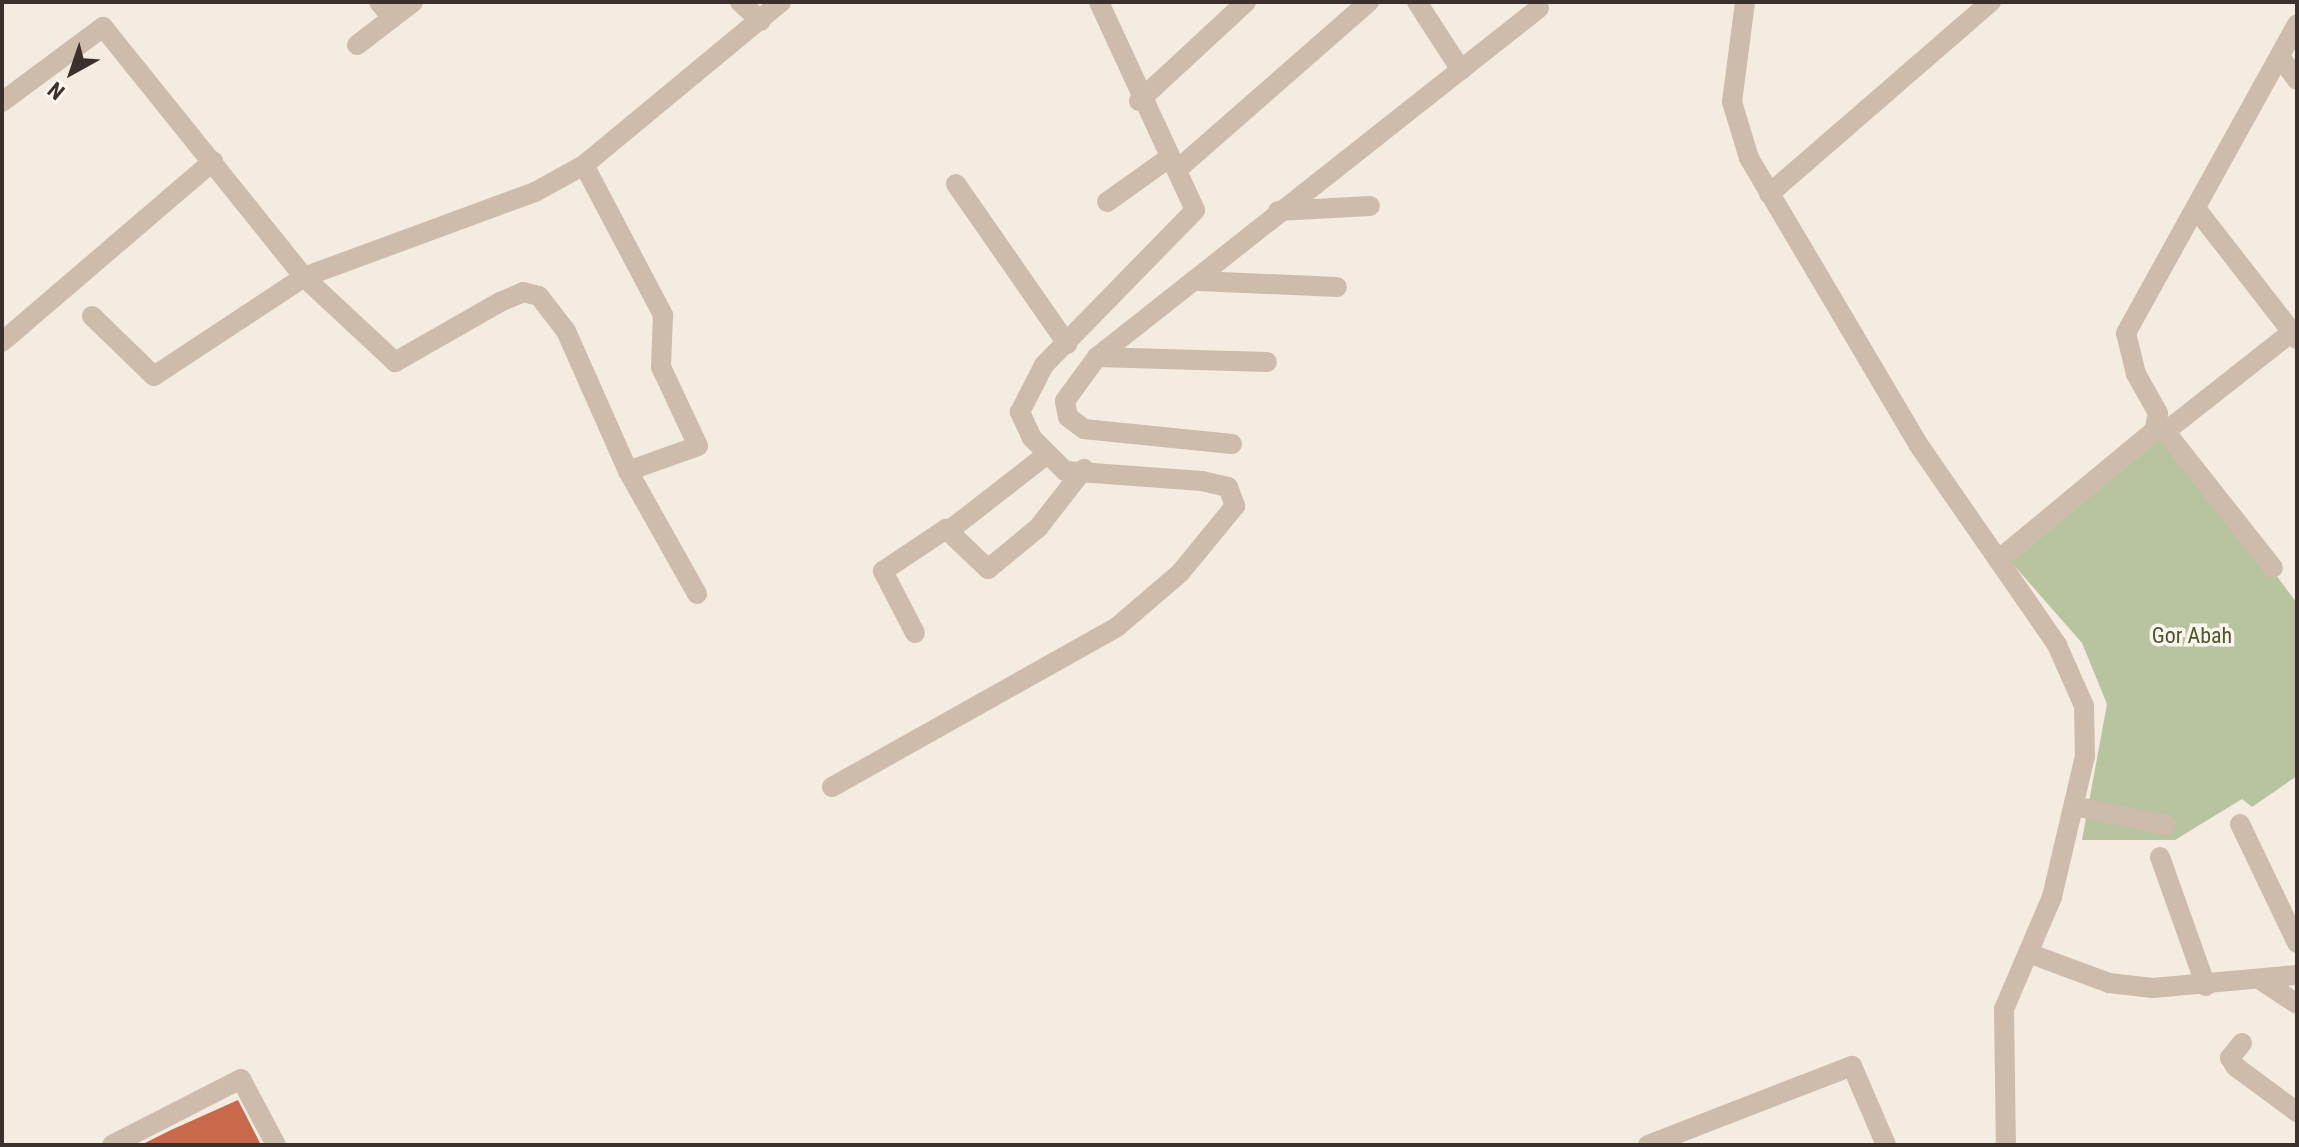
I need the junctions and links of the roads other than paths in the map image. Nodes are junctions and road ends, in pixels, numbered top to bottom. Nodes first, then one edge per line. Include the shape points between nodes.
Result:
1 (413, 2) edge
2 (740, 2) edge
3 (781, 2) edge
4 (1246, 2) edge
5 (1369, 2) edge
6 (1417, 2) edge
7 (1745, 2) edge
8 (1991, 2) edge
9 (1106, 5) edge
10 (1539, 8) dead end
11 (385, 10) edge
12 (761, 21) junction
13 (2297, 24) edge
14 (357, 45) dead end
15 (2281, 58) junction
16 (1461, 70) junction
17 (2297, 80) edge
18 (1139, 101) junction
19 (2, 102) edge
20 (213, 161) junction
21 (1174, 163) junction
22 (584, 165) junction
23 (956, 184) dead end
24 (1769, 194) junction
25 (1107, 202) dead end
26 (1370, 206) dead end
27 (2197, 210) junction
28 (1278, 211) junction
29 (304, 277) junction
30 (1199, 281) junction
31 (1337, 287) dead end
32 (92, 316) dead end
33 (2294, 336) edge
34 (2, 342) edge
35 (1067, 344) junction
36 (1097, 357) junction
37 (1267, 362) dead end
38 (2163, 424) junction
39 (1232, 444) dead end
40 (1046, 455) junction
41 (1084, 469) junction
42 (628, 471) junction
43 (951, 529) junction
44 (1998, 560) junction
45 (2273, 568) dead end
46 (697, 594) dead end
47 (915, 633) dead end
48 (832, 787) dead end
49 (2074, 806) junction
50 (2240, 824) dead end
51 (2166, 825) dead end
52 (2160, 857) dead end
53 (2297, 943) edge
54 (2031, 954) junction
55 (2297, 975) edge
56 (2259, 979) junction
57 (2206, 986) junction
58 (2297, 1004) edge
59 (2242, 1043) dead end
60 (2297, 1112) edge
61 (112, 1145) edge
62 (276, 1145) edge
63 (1648, 1145) edge
64 (1886, 1145) edge
65 (2006, 1145) edge

1 - 11 street
2 - 12 street
3 - 12 street
4 - 18 street
5 - 21 street
6 - 16 street
7 - 24 street via 1732,102
8 - 24 street
9 - 18 street
10 - 16 street
11 - 14 street
12 - 22 street
13 - 15 street
15 - 17 street
15 - 27 street
16 - 28 street
18 - 21 street
19 - 20 street via 103,27
20 - 29 street
20 - 34 street
21 - 25 street
21 - 35 street via 1195,200 1192,221
22 - 29 street via 535,192
22 - 42 street via 663,315 661,367 698,446
23 - 35 street
24 - 44 street via 1918,444
26 - 28 street
27 - 33 street
27 - 38 street via 2126,333
28 - 30 street
29 - 32 street via 157,376
29 - 42 street via 395,362 500,302 523,292 539,296 566,331
30 - 31 street
30 - 36 street
33 - 38 street
35 - 40 street via 1021,397 1024,426
36 - 37 street
36 - 39 street via 1065,401 1076,424
38 - 44 street
38 - 45 street
40 - 41 street via 1065,471
40 - 43 street
41 - 43 street via 1038,528 988,569
41 - 48 street via 1228,487 1235,506 1180,573 1117,627
42 - 46 street
43 - 47 street via 881,574
44 - 49 street via 2078,685 2087,728
49 - 51 street
49 - 54 street
50 - 53 street
52 - 57 street
54 - 57 street via 2109,983
54 - 65 street via 2004,1009
55 - 56 street
56 - 57 street
56 - 58 street
59 - 60 street via 2230,1058 2236,1067
61 - 62 street via 241,1079
63 - 64 street via 1852,1066

